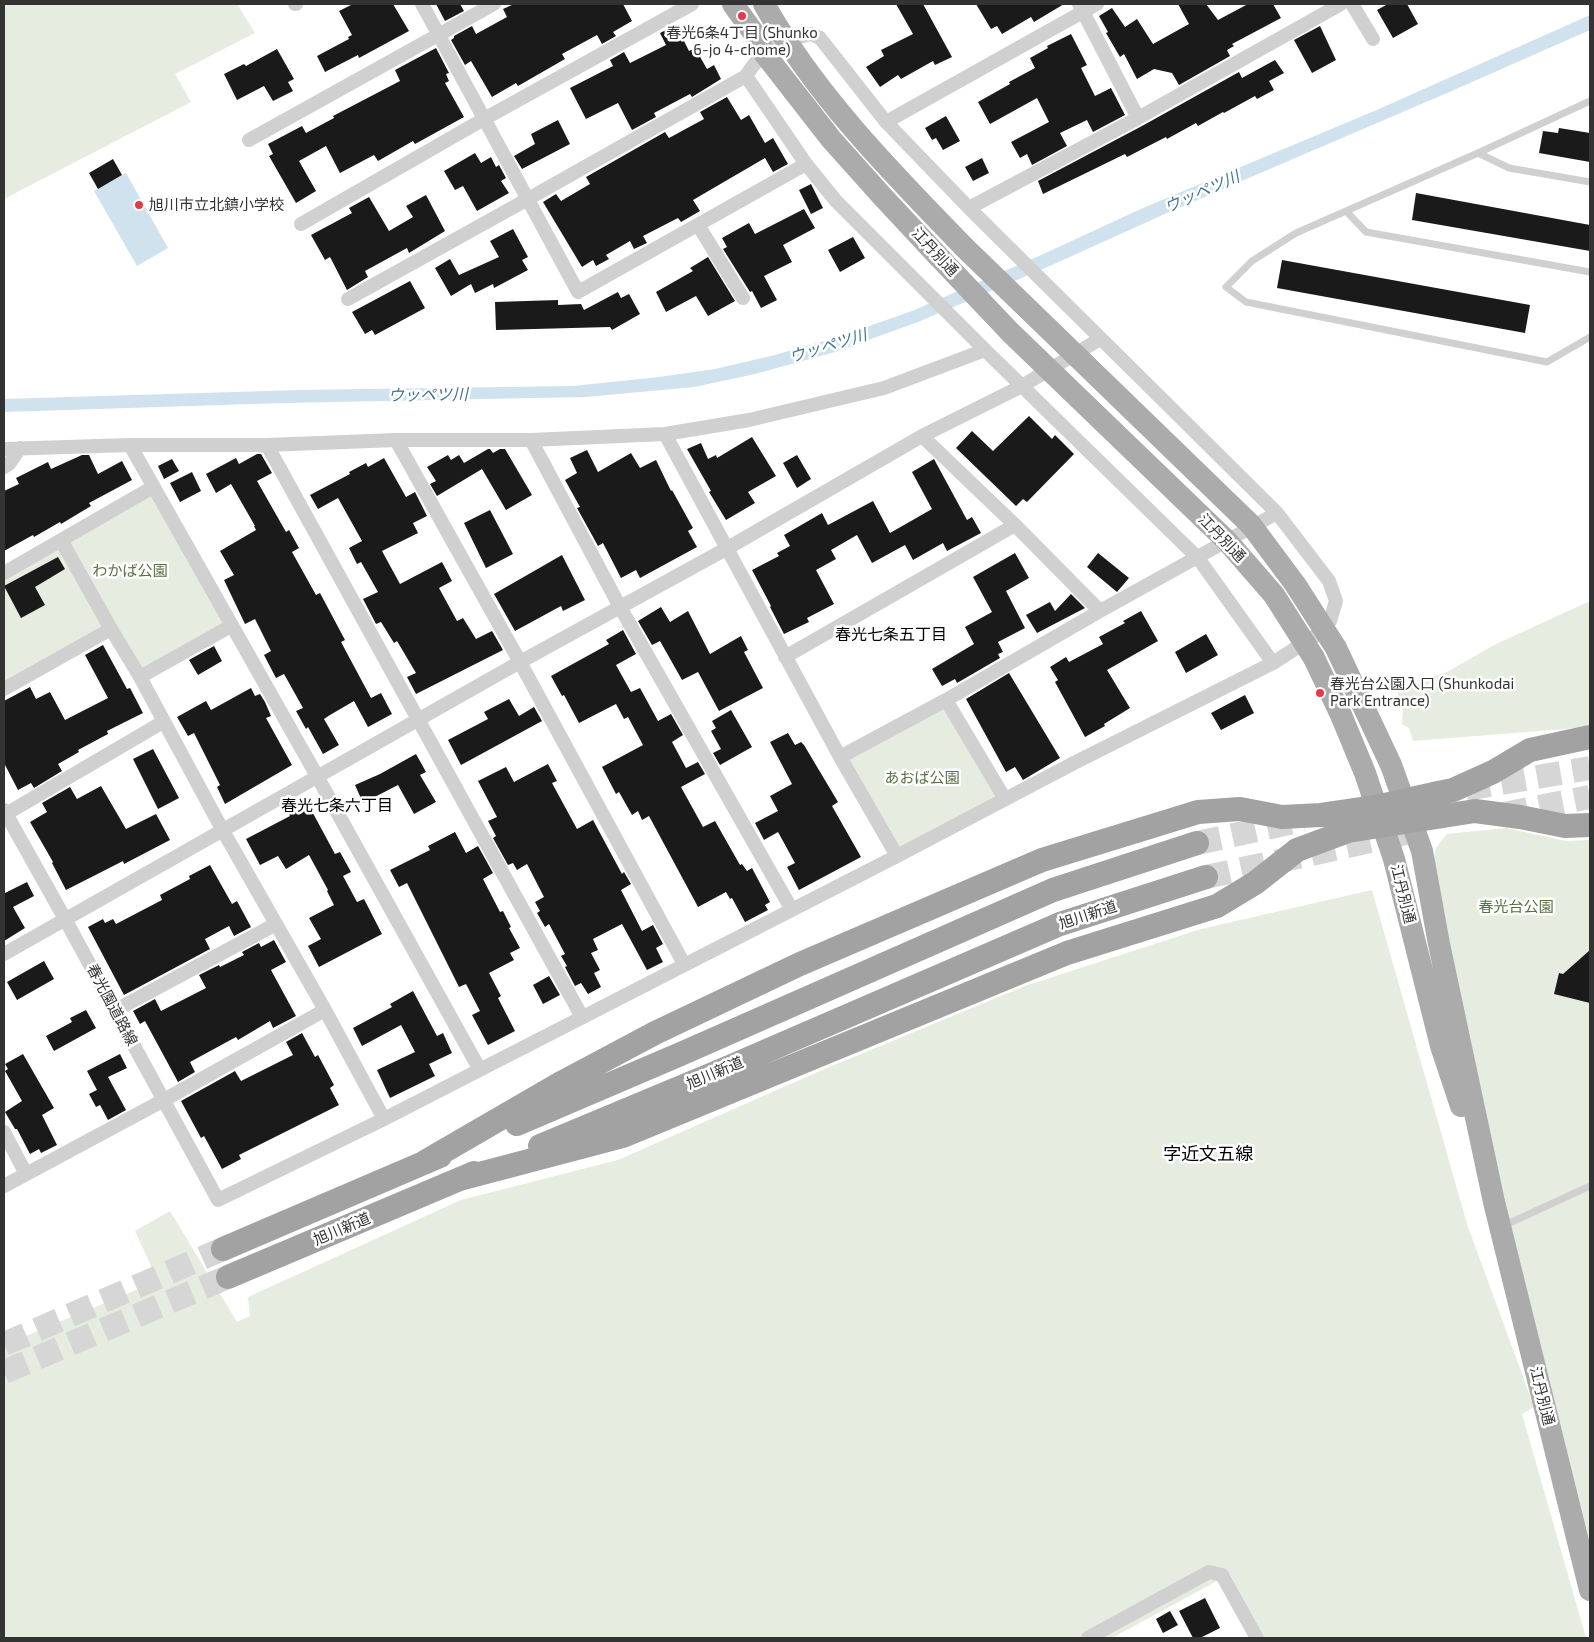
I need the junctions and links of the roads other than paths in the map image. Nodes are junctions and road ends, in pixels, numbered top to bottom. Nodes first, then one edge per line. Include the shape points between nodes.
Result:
1 (422, 4) edge
2 (494, 4) edge
3 (692, 4) edge
4 (760, 4) edge
5 (764, 4) edge
6 (1097, 4) edge
7 (1341, 4) edge
8 (1352, 4) edge
9 (1081, 8) edge
10 (738, 10) edge
11 (438, 35) junction
12 (786, 39) junction
13 (1373, 39) dead end
14 (764, 53) junction
15 (746, 76) junction
16 (1590, 101) edge
17 (1138, 118) junction
18 (484, 119) junction
19 (886, 122) junction
20 (249, 140) dead end
21 (1478, 153) junction
22 (806, 164) junction
23 (1590, 182) edge
24 (528, 199) junction
25 (969, 208) junction
26 (1346, 211) junction
27 (301, 224) dead end
28 (698, 225) junction
29 (1590, 272) edge
30 (743, 298) dead end
31 (348, 299) dead end
32 (1590, 337) edge
33 (1100, 339) junction
34 (981, 346) junction
35 (1022, 386) junction
36 (665, 434) junction
37 (922, 436) junction
38 (396, 440) junction
39 (531, 440) junction
40 (130, 445) junction
41 (268, 445) junction
42 (20, 448) junction
43 (4, 449) edge
44 (4, 467) edge
45 (153, 487) junction
46 (1277, 513) junction
47 (1015, 524) junction
48 (61, 540) junction
49 (726, 549) junction
50 (1198, 558) junction
51 (4, 572) edge
52 (620, 607) junction
53 (1100, 611) junction
54 (231, 626) junction
55 (111, 629) junction
56 (785, 657) junction
57 (520, 662) junction
58 (1273, 662) junction
59 (140, 677) junction
60 (4, 689) edge
61 (946, 700) junction
62 (419, 720) junction
63 (163, 722) junction
64 (1590, 737) edge
65 (840, 757) junction
66 (317, 776) junction
67 (1005, 798) junction
68 (1407, 811) junction
69 (5, 812) edge
70 (1379, 816) junction
71 (1590, 825) edge
72 (222, 830) junction
73 (1197, 843) tunnel mouth
74 (897, 856) junction
75 (1206, 877) tunnel mouth
76 (792, 910) junction
77 (65, 919) junction
78 (276, 924) junction
79 (4, 954) edge
80 (684, 964) junction
81 (325, 1010) junction
82 (114, 1011) junction
83 (582, 1016) junction
84 (480, 1070) junction
85 (164, 1100) junction
86 (384, 1119) junction
87 (4, 1132) edge
88 (425, 1162) junction
89 (26, 1174) junction
90 (460, 1179) junction
91 (4, 1186) edge
92 (1590, 1186) edge
93 (1494, 1202) junction
94 (1500, 1228) junction
95 (223, 1249) tunnel mouth
96 (228, 1278) tunnel mouth
97 (1590, 1590) edge
98 (1088, 1638) edge
99 (1257, 1638) edge

1 - 11 street
2 - 11 street
3 - 18 street
4 - 10 street
5 - 12 main road, 江丹別通
6 - 9 street
7 - 17 street
8 - 13 street
9 - 17 street
9 - 19 street
10 - 14 main road, 江丹別通
11 - 18 street
11 - 20 street
12 - 14 street
12 - 19 street via 811,34 820,38
12 - 68 main road, 江丹別通, bridge via 832,101 894,175 1251,525 1295,584 1336,648 1376,732
14 - 15 street
14 - 70 main road, 江丹別通, bridge via 832,139 938,256 1010,332 1227,541 1274,595 1314,658 1365,773
15 - 22 street
15 - 24 street
16 - 21 lane
17 - 25 street
18 - 24 street
18 - 27 street
19 - 25 street
21 - 23 lane via 1508,168
21 - 26 lane
22 - 28 street
22 - 34 street via 836,201
24 - 28 street via 578,292
24 - 31 street
25 - 33 street
26 - 29 lane via 1366,232
26 - 32 lane via 1296,233 1252,261 1226,287 1246,302 1547,362
28 - 30 street
33 - 35 street
33 - 46 street
34 - 35 street
34 - 36 street via 884,388 749,420
35 - 37 street
35 - 50 street
36 - 39 street
36 - 49 street
37 - 47 street
37 - 49 street
38 - 39 street
38 - 41 street
38 - 57 street
39 - 52 street
40 - 41 street
40 - 42 street
40 - 45 street
41 - 62 street
42 - 43 street
42 - 44 street
45 - 48 street
45 - 54 street
46 - 50 street
46 - 58 street via 1329,581 1336,601 1330,621 1321,632
47 - 53 street
47 - 56 street
48 - 51 street
48 - 55 street
49 - 52 street
49 - 56 street
50 - 53 street
50 - 58 street
52 - 57 street
52 - 76 street
53 - 61 street
54 - 59 street
54 - 66 street
55 - 59 street
55 - 60 street
56 - 65 street
57 - 62 street
57 - 80 street
58 - 67 street
59 - 63 street
61 - 65 street
61 - 67 street
62 - 66 street
62 - 83 street
63 - 69 street
63 - 72 street
64 - 68 highway via 1530,750 1494,772
65 - 74 street
66 - 72 street
66 - 84 street
67 - 74 street
68 - 70 highway
68 - 71 highway via 1475,811 1565,826
68 - 93 main road, 江丹別通 via 1422,851
69 - 77 street, 春光園道路線
70 - 88 highway via 1282,818 1240,809 1198,812 1042,860 800,964 654,1033
70 - 90 highway via 1297,850 1255,883 1217,906 1067,953 623,1136
70 - 93 main road, 江丹別通 via 1394,859 1440,1046
72 - 77 street
72 - 78 street
73 - 88 highway, 旭川新道 via 1054,890
74 - 76 street
75 - 90 highway, 旭川新道 via 1060,924
76 - 80 street
77 - 79 street
77 - 82 street, 春光園道路線
78 - 81 street
78 - 82 street
80 - 83 street
81 - 85 street
81 - 86 street
82 - 85 street, 春光園道路線
83 - 84 street
84 - 86 street
85 - 86 street, 春光園道路線 via 218,1200
85 - 89 street
87 - 89 street
88 - 95 highway, 旭川新道
89 - 91 street
90 - 96 highway, 旭川新道
92 - 94 lane
93 - 94 main road, 江丹別通
94 - 97 main road, 江丹別通
98 - 99 street via 1208,1572 1222,1575

